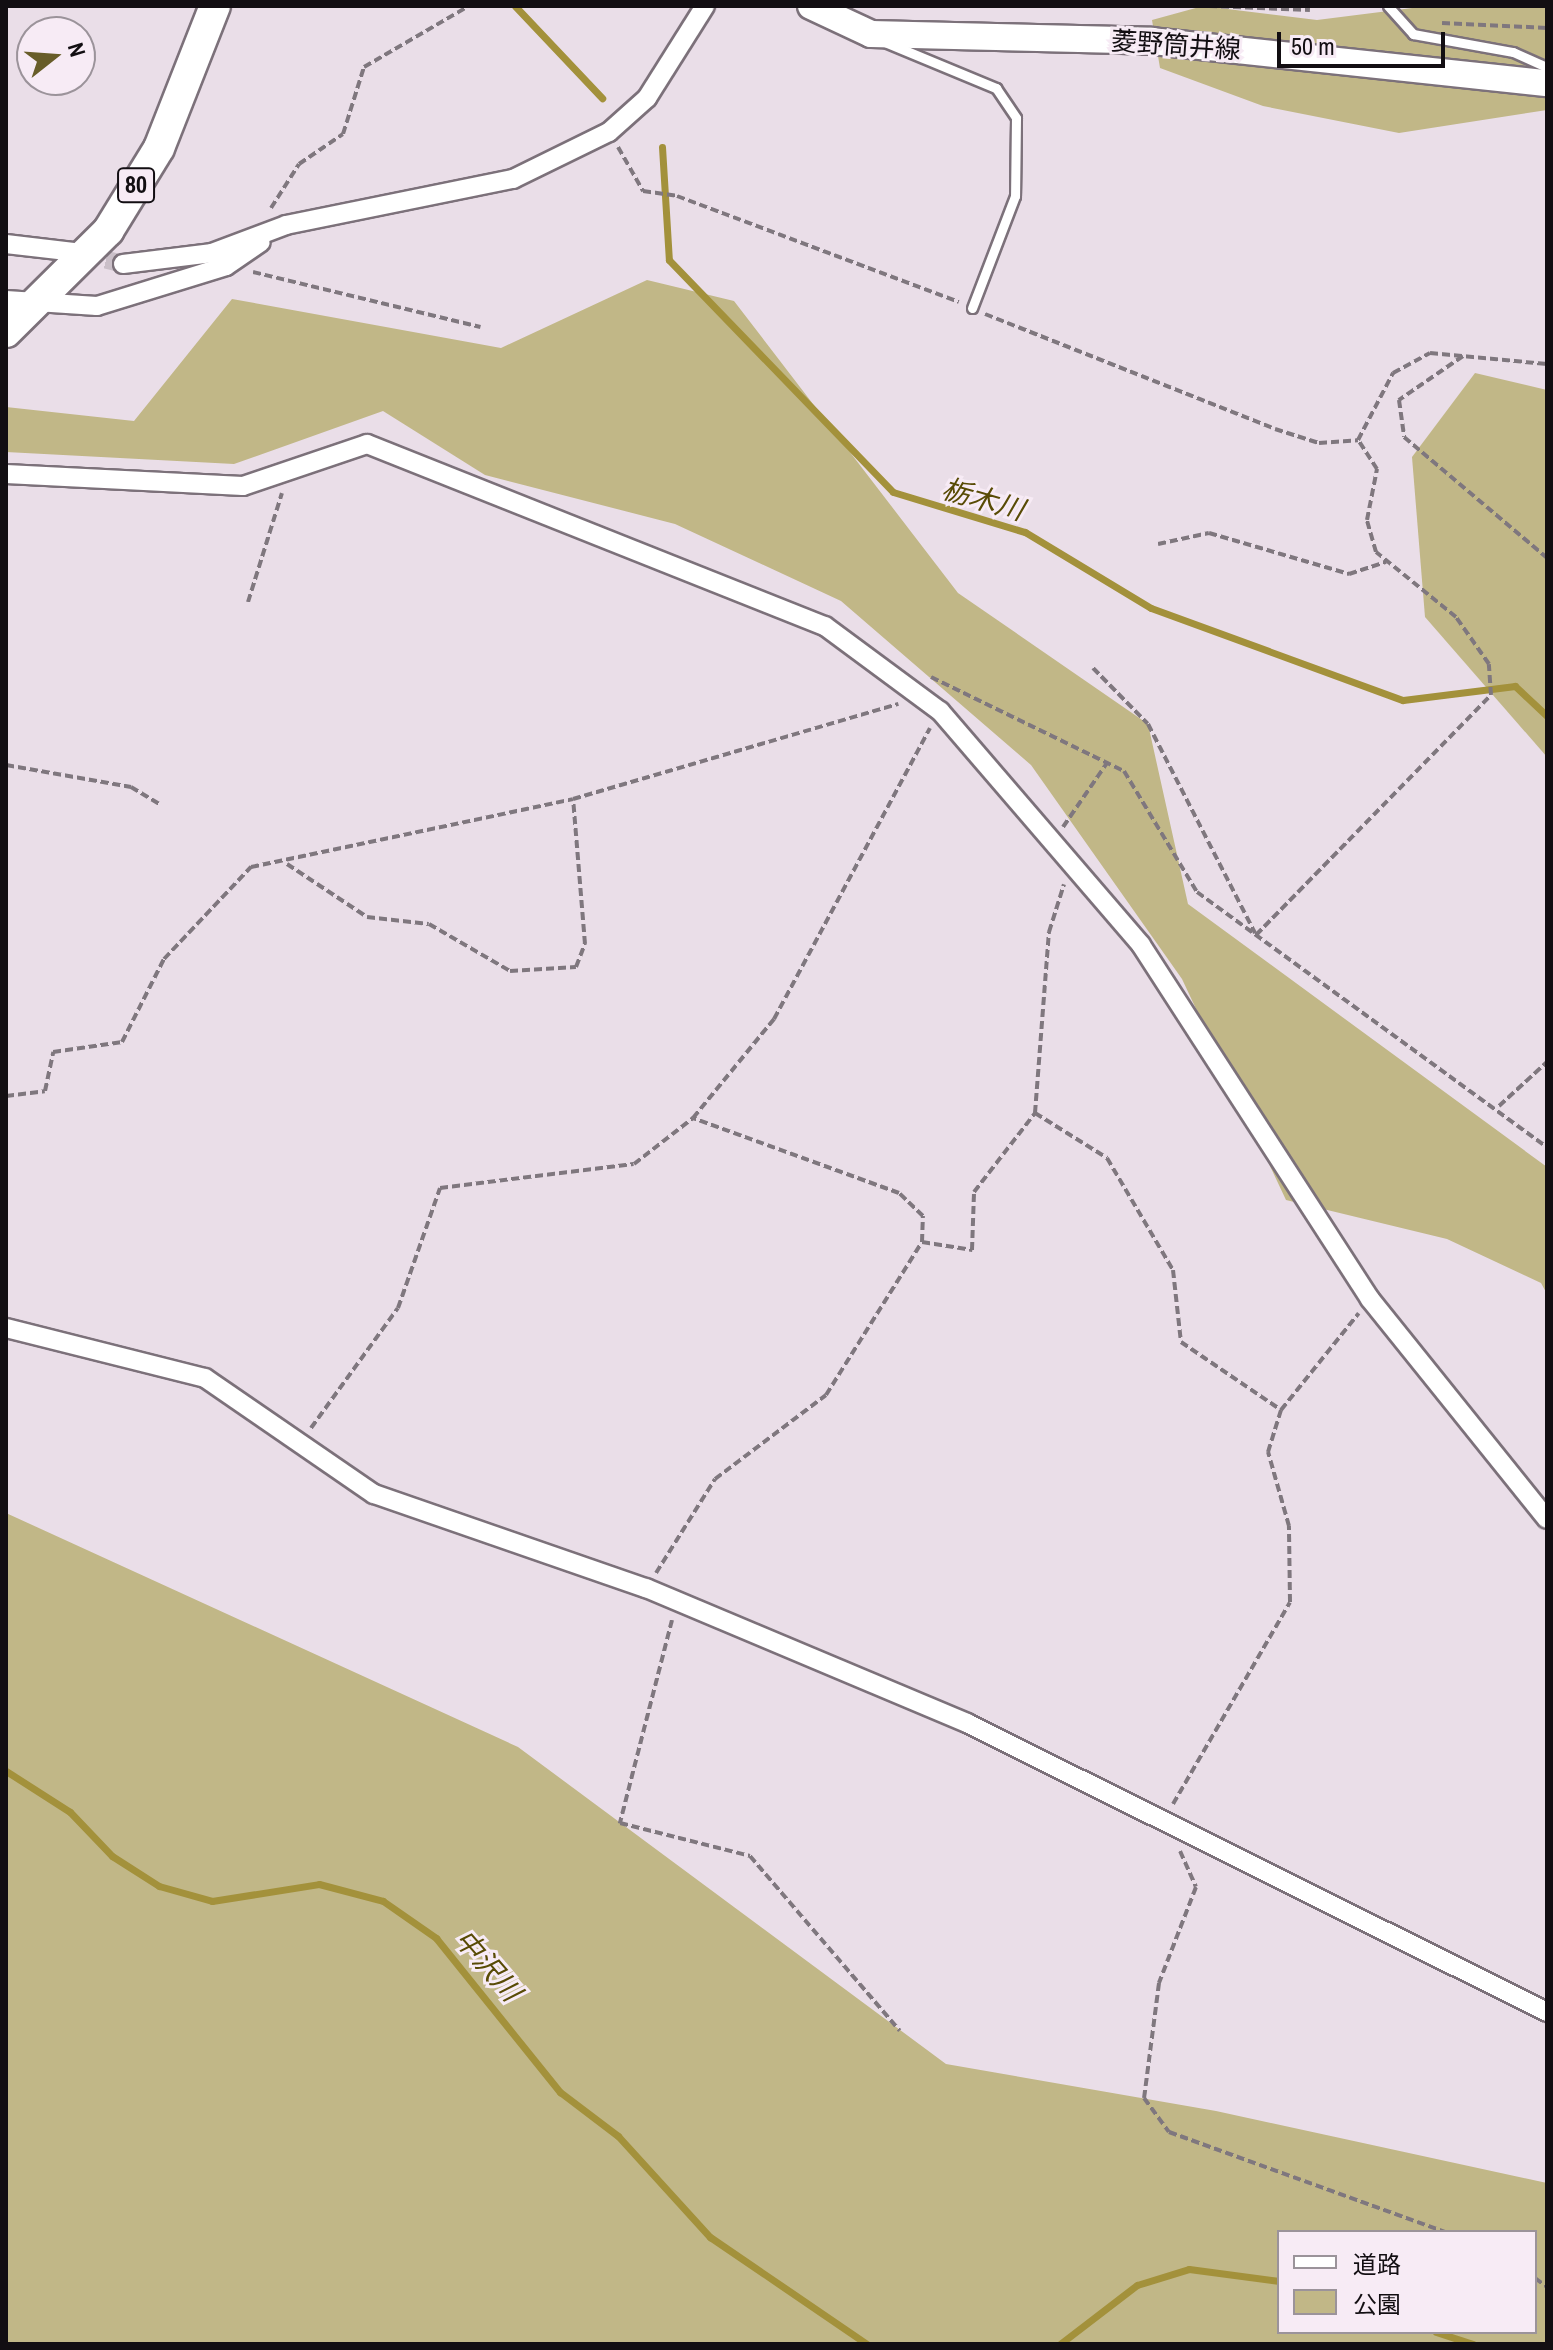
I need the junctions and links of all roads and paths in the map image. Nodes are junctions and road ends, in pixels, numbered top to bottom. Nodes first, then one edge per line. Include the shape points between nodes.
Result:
1 (215, 6) edge
2 (469, 6) edge
3 (705, 6) edge
4 (811, 6) edge
5 (1209, 6) edge
6 (1388, 6) edge
7 (1310, 10) dead end
8 (1547, 28) edge
9 (871, 34) junction
10 (1413, 34) junction
11 (1547, 67) edge
12 (1547, 83) edge
13 (609, 132) junction
14 (286, 225) junction
15 (253, 237) junction
16 (6, 244) edge
17 (74, 252) tunnel mouth
18 (123, 264) tunnel mouth
19 (226, 266) junction
20 (39, 299) junction
21 (6, 300) edge
22 (972, 308) junction
23 (480, 327) dead end
24 (6, 332) edge
25 (1463, 356) junction
26 (1547, 364) edge
27 (1358, 440) junction
28 (269, 472) junction
29 (6, 474) edge
30 (1158, 544) dead end
31 (1547, 558) edge
32 (1387, 561) junction
33 (248, 602) dead end
34 (1093, 668) dead end
35 (921, 672) dead end
36 (924, 696) junction
37 (940, 711) junction
38 (1107, 763) junction
39 (6, 765) edge
40 (573, 799) junction
41 (161, 805) dead end
42 (1052, 843) junction
43 (287, 864) junction
44 (1070, 864) junction
45 (1256, 935) junction
46 (1547, 1062) edge
47 (6, 1096) edge
48 (1499, 1107) junction
49 (1035, 1113) junction
50 (693, 1118) junction
51 (1547, 1147) edge
52 (922, 1242) junction
53 (1370, 1299) junction
54 (6, 1328) edge
55 (1281, 1410) junction
56 (303, 1439) junction
57 (1547, 1519) edge
58 (646, 1588) junction
59 (677, 1602) junction
60 (1165, 1818) junction
61 (1547, 2012) edge
62 (900, 2031) dead end
63 (1440, 2230) edge

1 - 20 main road, 80 via 159,148 108,231
2 - 15 path via 364,67 343,134 299,164
3 - 13 street via 647,98
4 - 9 main road, 菱野筒井線
5 - 7 path
6 - 10 lane
8 - 10 path via 1452,20
9 - 12 main road, 菱野筒井線 via 1152,41
9 - 22 lane via 897,54 996,88 1016,118 1015,196
10 - 11 lane via 1513,52
13 - 14 street via 513,179
13 - 22 path via 643,191 677,196
14 - 15 street
14 - 19 street
15 - 18 street via 161,263
16 - 17 street
19 - 20 street via 97,306
19 - 23 path
20 - 21 street
20 - 24 main road, 80
22 - 27 path via 1275,429 1319,443
25 - 26 path
25 - 27 path via 1430,353 1393,373
25 - 31 path via 1399,400 1404,437
27 - 32 path via 1377,469 1367,520 1376,552
28 - 29 street via 243,486
28 - 33 path via 283,488
28 - 36 street via 367,444 398,452 825,626
30 - 32 path via 1209,533 1349,574
32 - 45 path via 1456,617 1489,664 1491,695
34 - 45 path via 1148,724
35 - 38 path
36 - 37 street
36 - 40 path
37 - 42 street
37 - 50 path via 774,1019
38 - 42 path
38 - 45 path via 1124,771 1197,892
39 - 41 path via 131,787
40 - 43 path
40 - 43 path via 585,944 576,967 510,971 429,924 367,917
42 - 44 street
43 - 47 path via 251,867 164,959 122,1042 53,1052 45,1091
44 - 49 path via 1049,932
44 - 53 street via 1141,945
45 - 48 path
46 - 48 path
48 - 51 path
49 - 52 path via 974,1192 972,1250
49 - 55 path via 1107,1158 1173,1270 1181,1342
50 - 52 path via 899,1193 923,1216
50 - 56 path via 634,1164 440,1188 398,1308
52 - 58 path via 826,1395 715,1479
53 - 55 path
53 - 57 street
54 - 56 street via 205,1378
55 - 60 path via 1268,1452 1289,1526 1290,1602
56 - 58 street via 374,1494
58 - 59 street
59 - 60 street via 967,1723
59 - 62 path via 620,1823 750,1856
60 - 61 street
60 - 63 path via 1196,1887 1159,1983 1144,2098 1169,2132

